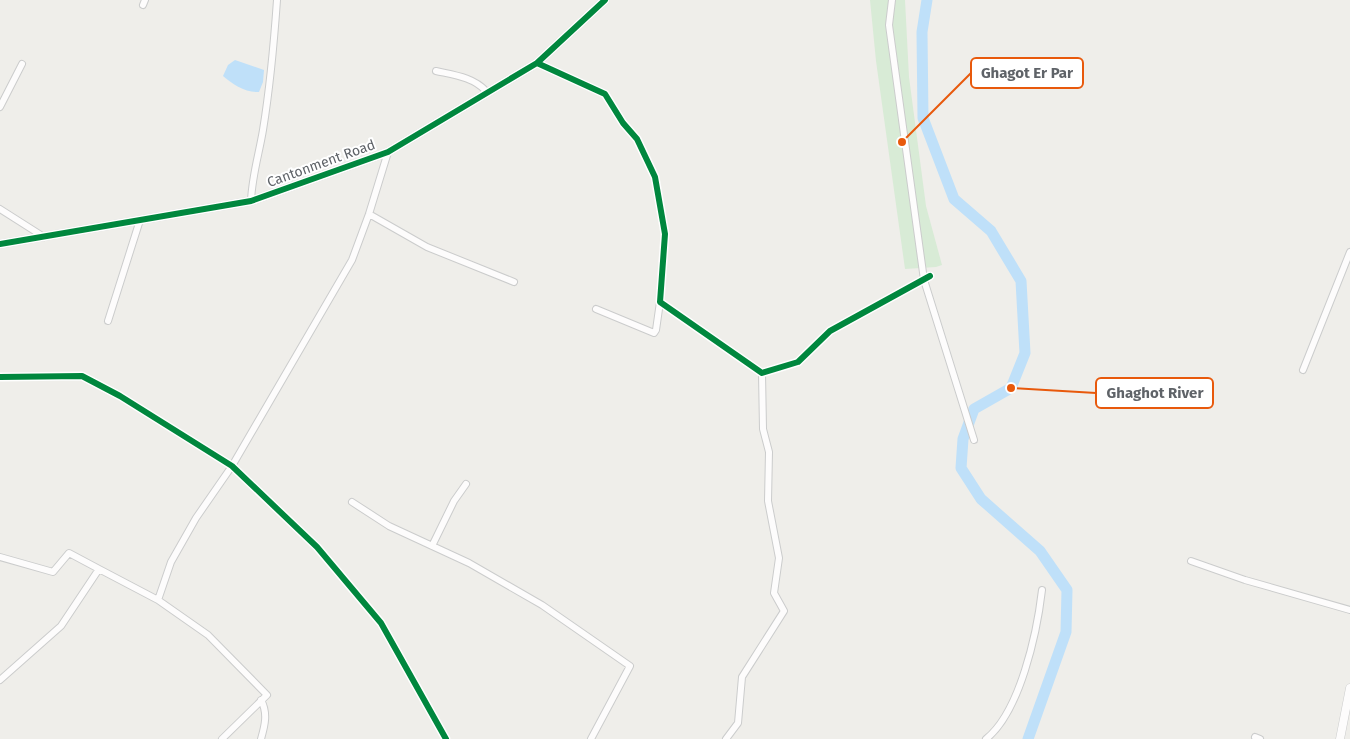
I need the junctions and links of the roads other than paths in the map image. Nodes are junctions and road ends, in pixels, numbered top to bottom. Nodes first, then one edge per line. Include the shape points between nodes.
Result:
1 (277, 0) edge
2 (605, 0) edge
3 (892, 0) edge
4 (537, 63) junction
5 (22, 64) dead end
6 (436, 71) dead end
7 (486, 91) junction
8 (0, 107) edge
9 (388, 152) junction
10 (251, 201) junction
11 (0, 209) edge
12 (369, 214) junction
13 (140, 220) junction
14 (44, 237) junction
15 (0, 244) edge
16 (1350, 252) edge
17 (927, 278) junction
18 (514, 282) dead end
19 (660, 302) junction
20 (596, 309) dead end
21 (108, 321) dead end
22 (1303, 370) dead end
23 (762, 373) junction
24 (0, 377) edge
25 (974, 440) dead end
26 (232, 466) junction
27 (466, 484) dead end
28 (352, 502) dead end
29 (432, 546) junction
30 (0, 557) edge
31 (1191, 560) dead end
32 (99, 569) junction
33 (1042, 590) dead end
34 (158, 600) junction
35 (1350, 610) edge
36 (0, 680) edge
37 (1350, 688) edge
38 (261, 700) junction
39 (222, 739) edge
40 (261, 739) edge
41 (446, 739) edge
42 (591, 739) edge
43 (726, 739) edge
44 (986, 739) edge
45 (1340, 739) edge

1 - 10 street via 269,92 252,178
2 - 4 street, Cantonment Road
3 - 17 street via 889,25
4 - 7 street, Cantonment Road
4 - 19 street via 605,94 637,139 655,177 664,234
5 - 8 street
6 - 7 street via 466,78
7 - 9 street, Cantonment Road
9 - 10 street, Cantonment Road
9 - 12 street
10 - 13 street, Cantonment Road
11 - 14 street
12 - 18 street via 427,247
12 - 26 street via 352,260
13 - 14 street, Cantonment Road
13 - 21 street
14 - 15 street, Cantonment Road
16 - 22 street
17 - 23 street via 830,331 798,362
17 - 25 street
19 - 20 street via 654,333
19 - 23 street
23 - 43 street via 763,429 769,452 768,501 779,558 774,593 784,611 742,677 738,723
24 - 26 street via 82,376
26 - 34 street via 171,562
26 - 41 street via 317,547 381,623
27 - 29 street
28 - 29 street via 389,526
29 - 42 street via 469,563 542,605 630,666
30 - 32 street via 53,572 69,553
31 - 35 street via 1245,580
32 - 34 street
32 - 36 street via 62,626
33 - 44 street via 1017,695 1003,722
34 - 38 street via 208,634 267,695
37 - 45 street
38 - 39 street
38 - 40 street via 266,709

